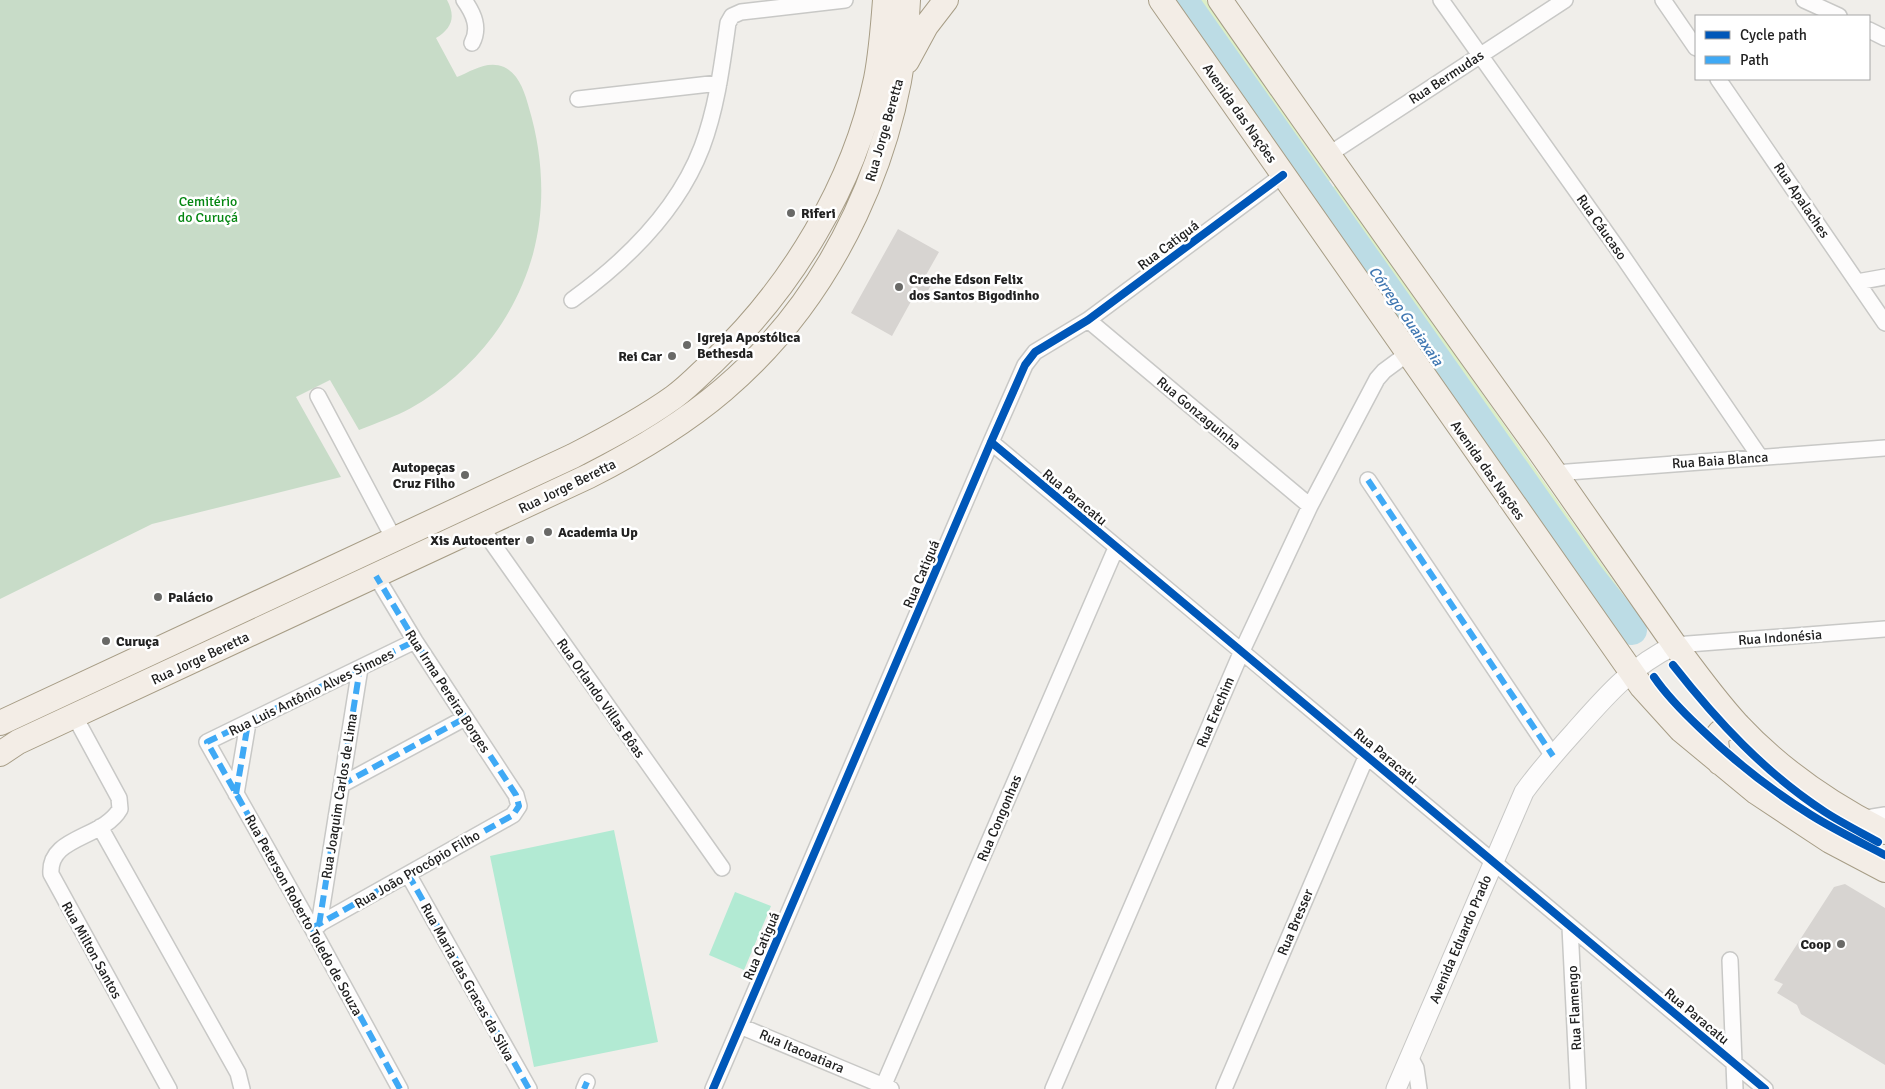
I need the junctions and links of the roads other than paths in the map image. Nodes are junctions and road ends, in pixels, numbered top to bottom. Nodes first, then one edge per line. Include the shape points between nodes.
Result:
1 (464, 0) edge
2 (845, 0) edge
3 (885, 0) edge
4 (908, 0) edge
5 (946, 0) edge
6 (1161, 0) edge
7 (1220, 0) edge
8 (1441, 0) edge
9 (1565, 0) edge
10 (1663, 0) edge
11 (1804, 0) edge
12 (1837, 15) edge
13 (1870, 30) edge
14 (1885, 38) edge
15 (472, 43) dead end
16 (1695, 47) edge
17 (1479, 56) junction
18 (902, 71) junction
19 (1719, 80) edge
20 (719, 83) junction
21 (578, 99) dead end
22 (1328, 156) junction
23 (1283, 175) junction
24 (1885, 277) edge
25 (1857, 282) junction
26 (572, 300) dead end
27 (1088, 320) junction
28 (1885, 323) edge
29 (1407, 354) junction
30 (318, 396) dead end
31 (991, 442) junction
32 (1885, 448) edge
33 (1760, 457) junction
34 (1555, 473) junction
35 (1368, 480) dead end
36 (1310, 506) junction
37 (481, 527) junction
38 (394, 539) junction
39 (1116, 548) junction
40 (376, 576) junction
41 (1885, 629) edge
42 (415, 641) junction
43 (1675, 645) junction
44 (1241, 652) junction
45 (360, 668) junction
46 (1631, 672) junction
47 (75, 717) junction
48 (465, 718) junction
49 (0, 723) edge
50 (248, 723) junction
51 (1738, 725) junction
52 (207, 742) joint
53 (0, 754) edge
54 (1367, 756) junction
55 (1553, 756) junction
56 (1720, 762) junction
57 (341, 785) junction
58 (236, 794) junction
59 (519, 806) joint
60 (1885, 815) edge
61 (1860, 819) junction
62 (100, 828) junction
63 (1885, 832) edge
64 (1493, 863) junction
65 (722, 868) dead end
66 (1885, 870) edge
67 (408, 874) junction
68 (316, 927) junction
69 (1570, 927) junction
70 (1730, 960) dead end
71 (740, 1026) junction
72 (1410, 1057) junction
73 (1734, 1064) junction
74 (885, 1088) edge
75 (169, 1089) edge
76 (242, 1089) edge
77 (400, 1089) edge
78 (528, 1089) edge
79 (713, 1089) edge
80 (1053, 1089) edge
81 (1224, 1089) edge
82 (1396, 1089) edge
83 (1419, 1089) edge
84 (1578, 1089) edge
85 (1735, 1089) edge
86 (1765, 1089) edge

1 - 15 street via 477,25
2 - 20 street via 741,12 732,16 728,23
3 - 38 main road, Rua Jorge Beretta via 876,80 858,143 826,214 801,257 734,342 676,396 608,438
4 - 18 main road, Rua Jorge Beretta
5 - 18 main road via 926,26
6 - 23 main road, Avenida das Nações
7 - 22 main road
8 - 17 street, Rua Cáucaso
9 - 17 street, Rua Bermudas
10 - 16 street
11 - 12 street
13 - 14 street
17 - 22 street, Rua Bermudas
17 - 33 street, Rua Cáucaso via 1617,248
18 - 37 main road, Rua Jorge Beretta via 881,151 849,227 806,298 753,361 723,390 654,440 589,476
19 - 25 street, Rua Apalaches
20 - 21 street
20 - 26 street via 702,147 668,208 615,267
22 - 34 main road
23 - 27 street, Rua Catiguá
23 - 29 main road, Avenida das Nações
24 - 25 street
25 - 28 street, Rua Apalaches
27 - 31 street, Rua Catiguá via 1040,348 1029,359
27 - 36 street, Rua Gonzaguinha
29 - 36 street, Rua Erechim via 1378,379
29 - 46 main road, Avenida das Nações
30 - 38 street
31 - 39 street, Rua Paracatu
31 - 71 street, Rua Catiguá
32 - 33 street, Rua Baia Blanca
33 - 34 street, Rua Baia Blanca
34 - 43 main road
35 - 55 street
36 - 44 street, Rua Erechim
37 - 40 main road, Rua Jorge Beretta
37 - 65 street, Rua Orlando Villas Bôas
38 - 49 main road, Rua Jorge Beretta
39 - 44 street, Rua Paracatu
39 - 74 street, Rua Congonhas
40 - 42 street, Rua Irma Pereira Borges
40 - 47 main road, Rua Jorge Beretta
41 - 43 street, Rua Indonésia
42 - 45 street, Rua Luis Antônio Alves Simoes
42 - 48 street, Rua Irma Pereira Borges
43 - 46 street, Avenida Eduardo Prado
43 - 51 main road
44 - 54 street, Rua Paracatu
44 - 80 street, Rua Erechim
45 - 50 street, Rua Luis Antônio Alves Simoes
45 - 57 street, Rua Joaquim Carlos de Lima
46 - 55 street, Avenida Eduardo Prado
46 - 56 main road, Avenida das Nações via 1682,730
47 - 53 main road, Rua Jorge Beretta via 18,742
47 - 62 street, Rua Milton Santos via 120,804 117,813
48 - 57 street
48 - 59 street, Rua Irma Pereira Borges via 516,795
50 - 52 street, Rua Luis Antônio Alves Simoes
50 - 58 street
51 - 56 main road via 1725,728 1718,734 1716,744
51 - 61 main road via 1791,773
52 - 58 street, Rua Peterson Roberto Toledo de Souza
54 - 64 street, Rua Paracatu
54 - 81 street, Rua Bresser
55 - 64 street, Avenida Eduardo Prado via 1524,792
56 - 66 main road, Avenida das Nações via 1783,812
57 - 68 street, Rua Joaquim Carlos de Lima
58 - 68 street, Rua Peterson Roberto Toledo de Souza
59 - 67 street, Rua João Procópio Filho via 513,815
60 - 61 street
61 - 63 main road
62 - 75 street, Rua Milton Santos via 56,853 51,874
62 - 76 street via 238,1073
64 - 69 street, Rua Paracatu
64 - 72 street, Avenida Eduardo Prado
67 - 68 street, Rua João Procópio Filho
67 - 78 street, Rua Maria das Gracas da Silva
68 - 77 street, Rua Peterson Roberto Toledo de Souza
69 - 73 street, Rua Paracatu
69 - 84 street, Rua Flamengo
70 - 73 street
71 - 74 street, Rua Itacoatiara
71 - 79 street, Rua Catiguá
72 - 82 street, Avenida Eduardo Prado
72 - 83 street via 1416,1068
73 - 85 street
73 - 86 street, Rua Paracatu

